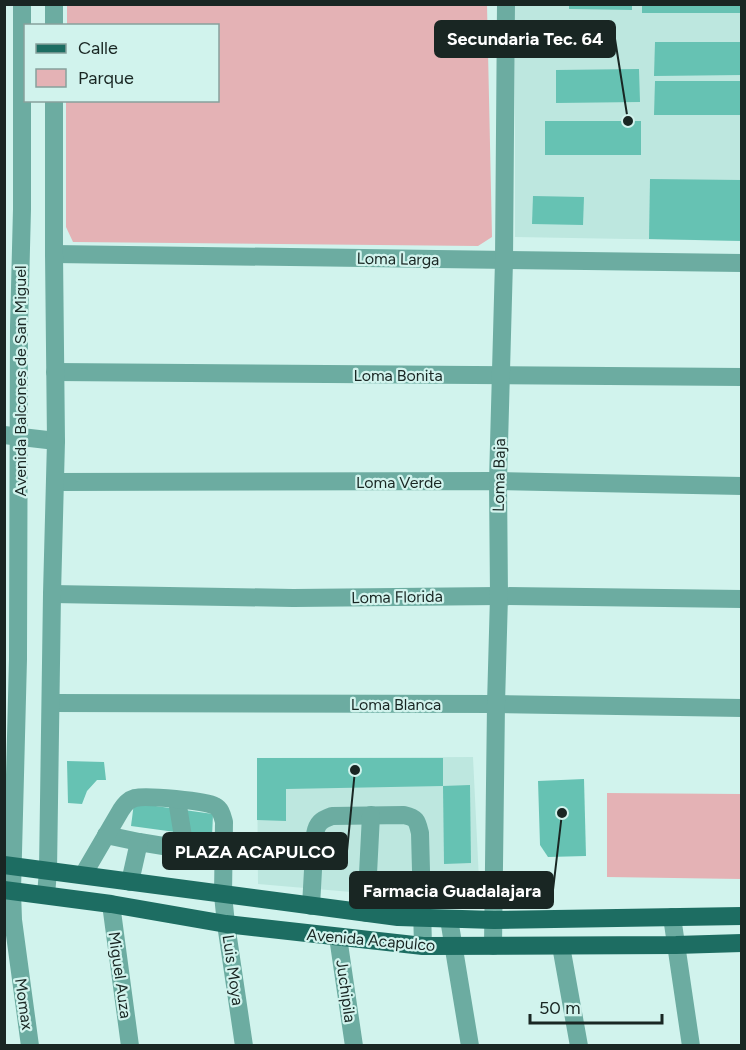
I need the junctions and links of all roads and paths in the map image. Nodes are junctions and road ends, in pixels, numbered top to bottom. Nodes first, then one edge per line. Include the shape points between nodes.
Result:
1 (22, 4) edge
2 (54, 4) edge
3 (506, 4) edge
4 (54, 24) edge
5 (13, 81) edge
6 (54, 102) edge
7 (13, 207) edge
8 (54, 254) junction
9 (504, 261) junction
10 (741, 263) edge
11 (12, 326) edge
12 (55, 372) junction
13 (502, 375) junction
14 (741, 377) edge
15 (12, 436) edge
16 (56, 441) junction
17 (498, 481) junction
18 (56, 482) junction
19 (741, 486) edge
20 (12, 546) edge
21 (52, 594) junction
22 (499, 596) junction
23 (741, 599) edge
24 (11, 657) edge
25 (51, 703) junction
26 (496, 704) junction
27 (741, 708) edge
28 (10, 783) edge
29 (177, 800) junction
30 (371, 815) junction
31 (106, 835) junction
32 (139, 842) junction
33 (185, 849) junction
34 (224, 856) junction
35 (9, 866) edge
36 (48, 871) junction
37 (83, 874) junction
38 (130, 882) junction
39 (8, 891) edge
40 (46, 895) junction
41 (223, 895) junction
42 (111, 904) junction
43 (311, 906) junction
44 (366, 913) junction
45 (741, 916) edge
46 (672, 917) junction
47 (423, 918) junction
48 (449, 919) junction
49 (494, 920) junction
50 (226, 924) junction
51 (338, 937) junction
52 (741, 943) edge
53 (676, 945) junction
54 (423, 946) junction
55 (453, 946) junction
56 (493, 946) junction
57 (561, 946) junction
58 (30, 1046) edge
59 (130, 1046) edge
60 (244, 1046) edge
61 (354, 1046) edge
62 (470, 1046) edge
63 (579, 1046) edge
64 (691, 1046) edge

1 - 5 street, Avenida Balcones de San Miguel
2 - 4 street
3 - 9 street, Loma Baja
5 - 7 street, Avenida Balcones de San Miguel
6 - 8 street, Avenida Balcones de San Miguel
7 - 11 street, Avenida Balcones de San Miguel
8 - 9 street, Loma Larga
8 - 12 street, Avenida Balcones de San Miguel
9 - 10 street, Loma Larga
9 - 13 street, Loma Baja
11 - 15 street, Avenida Balcones de San Miguel
12 - 13 street, Loma Bonita
12 - 16 street, Avenida Balcones de San Miguel
13 - 14 street, Loma Bonita
13 - 17 street, Loma Baja
15 - 16 street
15 - 20 street, Avenida Balcones de San Miguel
16 - 18 street, Avenida Balcones de San Miguel
17 - 18 street, Loma Verde
17 - 19 street, Loma Verde
17 - 22 street, Loma Baja
18 - 21 street, Avenida Balcones de San Miguel
20 - 24 street, Avenida Balcones de San Miguel
21 - 22 street, Loma Florida
21 - 25 street, Avenida Balcones de San Miguel
22 - 23 street, Loma Florida
22 - 26 street, Loma Baja
24 - 28 street, Avenida Balcones de San Miguel
25 - 26 street, Loma Blanca
25 - 36 street, Avenida Balcones de San Miguel
26 - 27 street, Loma Blanca
26 - 49 street, Loma Baja
28 - 35 street, Avenida Balcones de San Miguel
29 - 31 street via 133,798
29 - 33 street
29 - 34 street, Luis Moya via 217,807 224,822
30 - 43 street via 332,816 317,825
30 - 44 street
30 - 47 street via 404,815 418,823
31 - 32 street
31 - 37 street
32 - 33 street
32 - 38 street
33 - 34 street
34 - 41 street, Luis Moya
35 - 36 main road, Avenida Acapulco
35 - 39 street
36 - 37 main road, Avenida Acapulco
36 - 40 street
37 - 38 main road, Avenida Acapulco
38 - 41 main road, Avenida Acapulco
39 - 40 main road, Avenida Acapulco
39 - 58 street, Momax
40 - 42 main road, Avenida Acapulco
41 - 43 main road, Avenida Acapulco
41 - 50 street, Luis Moya
42 - 50 main road, Avenida Acapulco
42 - 59 street, Miguel Auza
43 - 44 main road, Avenida Acapulco
44 - 47 main road, Avenida Acapulco
45 - 46 main road, Avenida Acapulco
46 - 49 main road, Avenida Acapulco
46 - 53 street
47 - 48 main road, Avenida Acapulco
47 - 54 street
48 - 49 main road, Avenida Acapulco
48 - 55 street
49 - 56 street, Loma Baja
50 - 51 main road, Avenida Acapulco
50 - 60 street, Luis Moya
51 - 54 main road, Avenida Acapulco
51 - 61 street, Juchipila
52 - 53 main road, Avenida Acapulco
53 - 57 main road, Avenida Acapulco
53 - 64 street
54 - 55 main road, Avenida Acapulco
55 - 56 main road, Avenida Acapulco
55 - 62 street
56 - 57 main road, Avenida Acapulco
57 - 63 street

